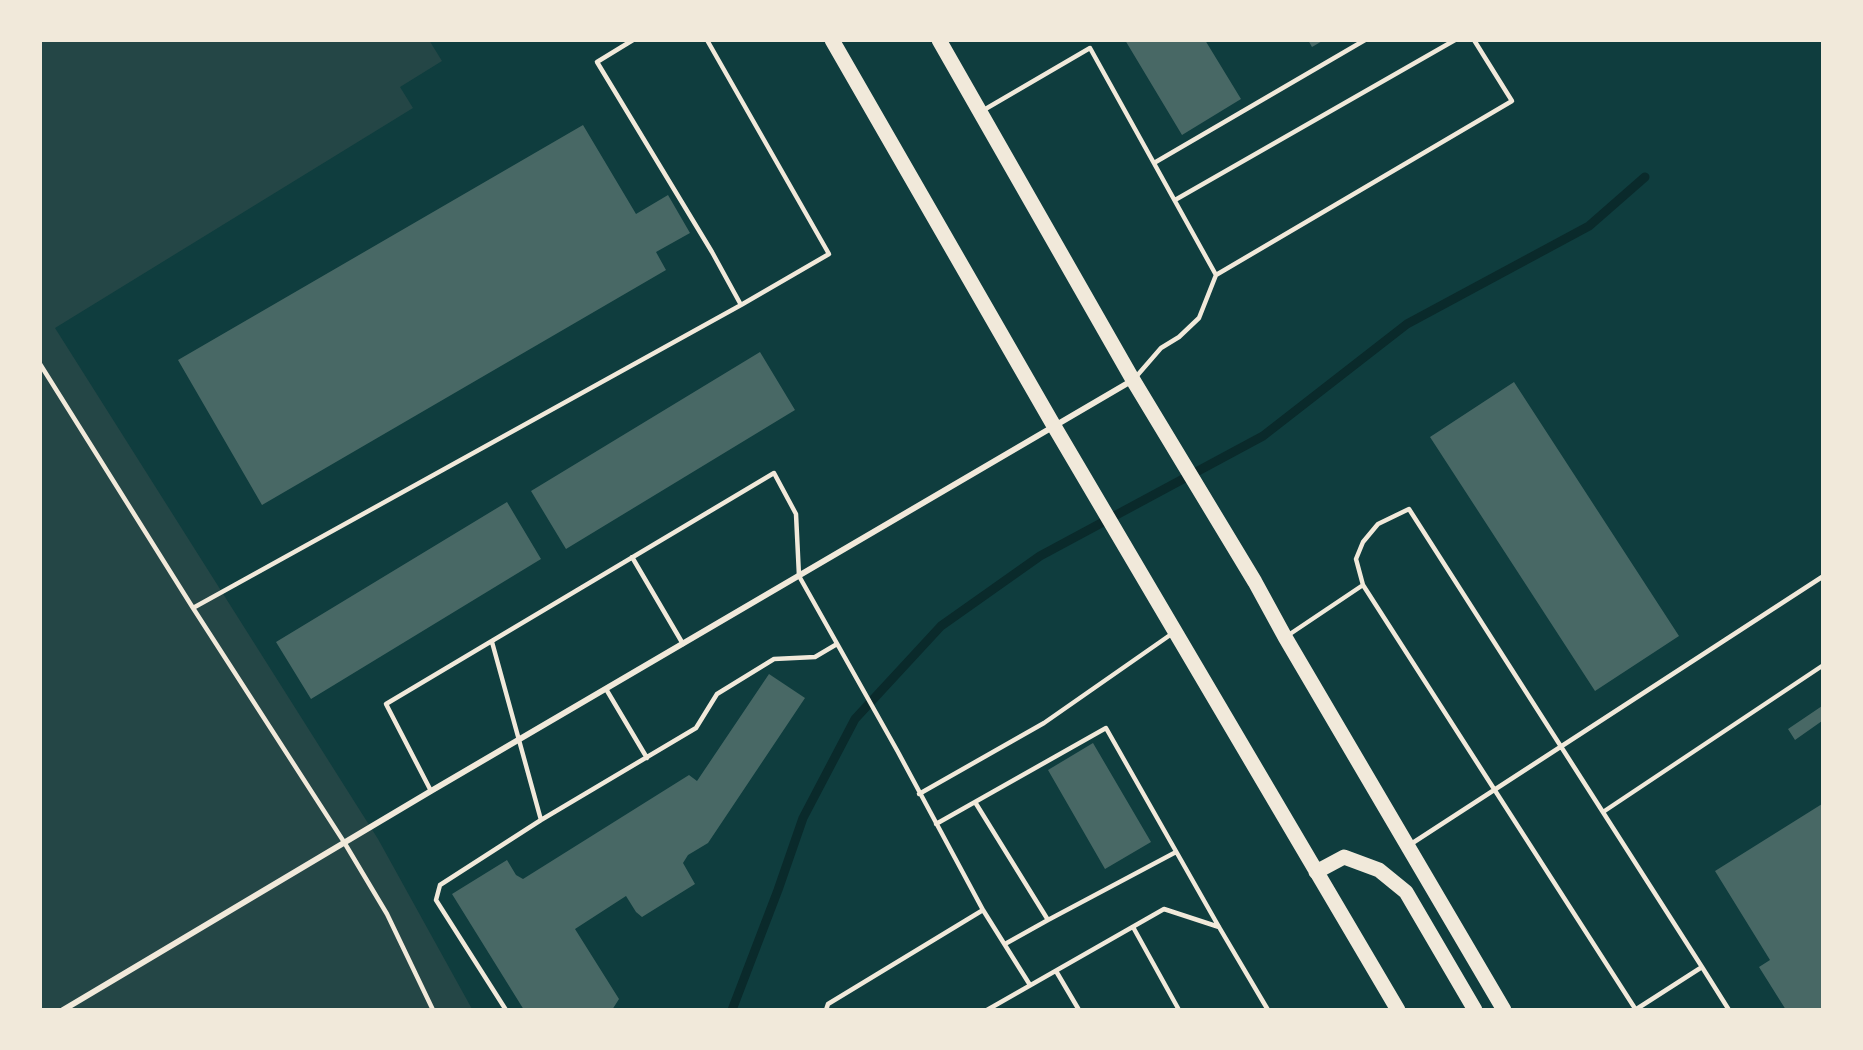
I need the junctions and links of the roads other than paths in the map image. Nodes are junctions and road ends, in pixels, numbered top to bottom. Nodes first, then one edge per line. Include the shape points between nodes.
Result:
1 (633, 40) edge
2 (707, 40) edge
3 (832, 40) edge
4 (939, 40) edge
5 (1086, 40) edge
6 (1365, 40) edge
7 (1455, 40) edge
8 (1474, 40) edge
9 (1090, 48) junction
10 (980, 112) junction
11 (1154, 163) junction
12 (1175, 200) junction
13 (1216, 276) junction
14 (741, 304) junction
15 (40, 364) edge
16 (1133, 380) junction
17 (1054, 426) junction
18 (632, 557) junction
19 (799, 576) junction
20 (1822, 577) edge
21 (1363, 585) junction
22 (193, 608) junction
23 (1175, 632) junction
24 (1285, 637) junction
25 (492, 642) junction
26 (683, 644) junction
27 (837, 645) junction
28 (1822, 666) edge
29 (606, 689) junction
30 (519, 739) junction
31 (1562, 747) junction
32 (647, 758) junction
33 (1495, 789) junction
34 (431, 791) junction
35 (919, 794) junction
36 (975, 802) junction
37 (1603, 812) junction
38 (541, 820) junction
39 (936, 824) junction
40 (344, 842) junction
41 (1409, 845) junction
42 (1176, 852) junction
43 (1316, 872) junction
44 (983, 909) junction
45 (1048, 920) junction
46 (1133, 927) junction
47 (1218, 927) junction
48 (1005, 944) junction
49 (1702, 967) junction
50 (1056, 971) junction
51 (1030, 985) junction
52 (1636, 1009) edge
53 (63, 1010) edge
54 (433, 1010) edge
55 (506, 1010) edge
56 (826, 1010) edge
57 (987, 1010) edge
58 (1079, 1010) edge
59 (1179, 1010) edge
60 (1268, 1010) edge
61 (1398, 1010) edge
62 (1475, 1010) edge
63 (1504, 1010) edge
64 (1729, 1010) edge

1 - 14 lane via 597,62
2 - 14 lane via 829,254
3 - 17 main road
4 - 10 main road
5 - 9 lane
6 - 11 lane
7 - 12 lane
8 - 13 lane via 1512,100
9 - 10 lane
9 - 11 lane
10 - 16 main road
11 - 12 lane
12 - 13 lane
13 - 16 lane via 1198,318 1161,348
14 - 22 lane
15 - 22 lane
16 - 17 street
16 - 24 main road
17 - 19 street
17 - 23 main road
18 - 19 lane via 774,473 796,514
18 - 25 lane
18 - 26 lane
19 - 26 street
19 - 27 lane
20 - 31 lane
21 - 24 lane
21 - 31 lane via 1356,559 1363,543 1378,524 1409,509
21 - 33 lane
22 - 40 lane
23 - 35 lane via 1044,723
23 - 43 main road
24 - 41 main road
25 - 30 lane
25 - 34 lane via 386,704
26 - 29 street
27 - 32 lane via 815,657 774,659 717,694 696,728
27 - 35 lane
28 - 37 lane
29 - 30 street
29 - 32 lane
30 - 34 street
30 - 38 lane
31 - 33 lane
31 - 37 lane
32 - 38 lane
33 - 41 lane
33 - 52 lane
34 - 40 street
35 - 39 lane
36 - 39 lane
36 - 42 lane via 1106,728
36 - 45 lane
37 - 49 lane
38 - 55 lane via 440,885 436,900
39 - 44 lane
40 - 53 street
40 - 54 lane via 387,914
41 - 63 main road
42 - 45 lane
42 - 47 lane
43 - 61 main road
43 - 62 main road via 1344,857 1379,870 1406,892
44 - 48 lane
44 - 56 lane via 828,1004
45 - 48 lane
46 - 47 lane via 1164,909
46 - 50 lane
46 - 59 lane
47 - 60 lane
48 - 51 lane
49 - 52 lane
49 - 64 lane
50 - 51 lane
50 - 58 lane
51 - 57 lane

